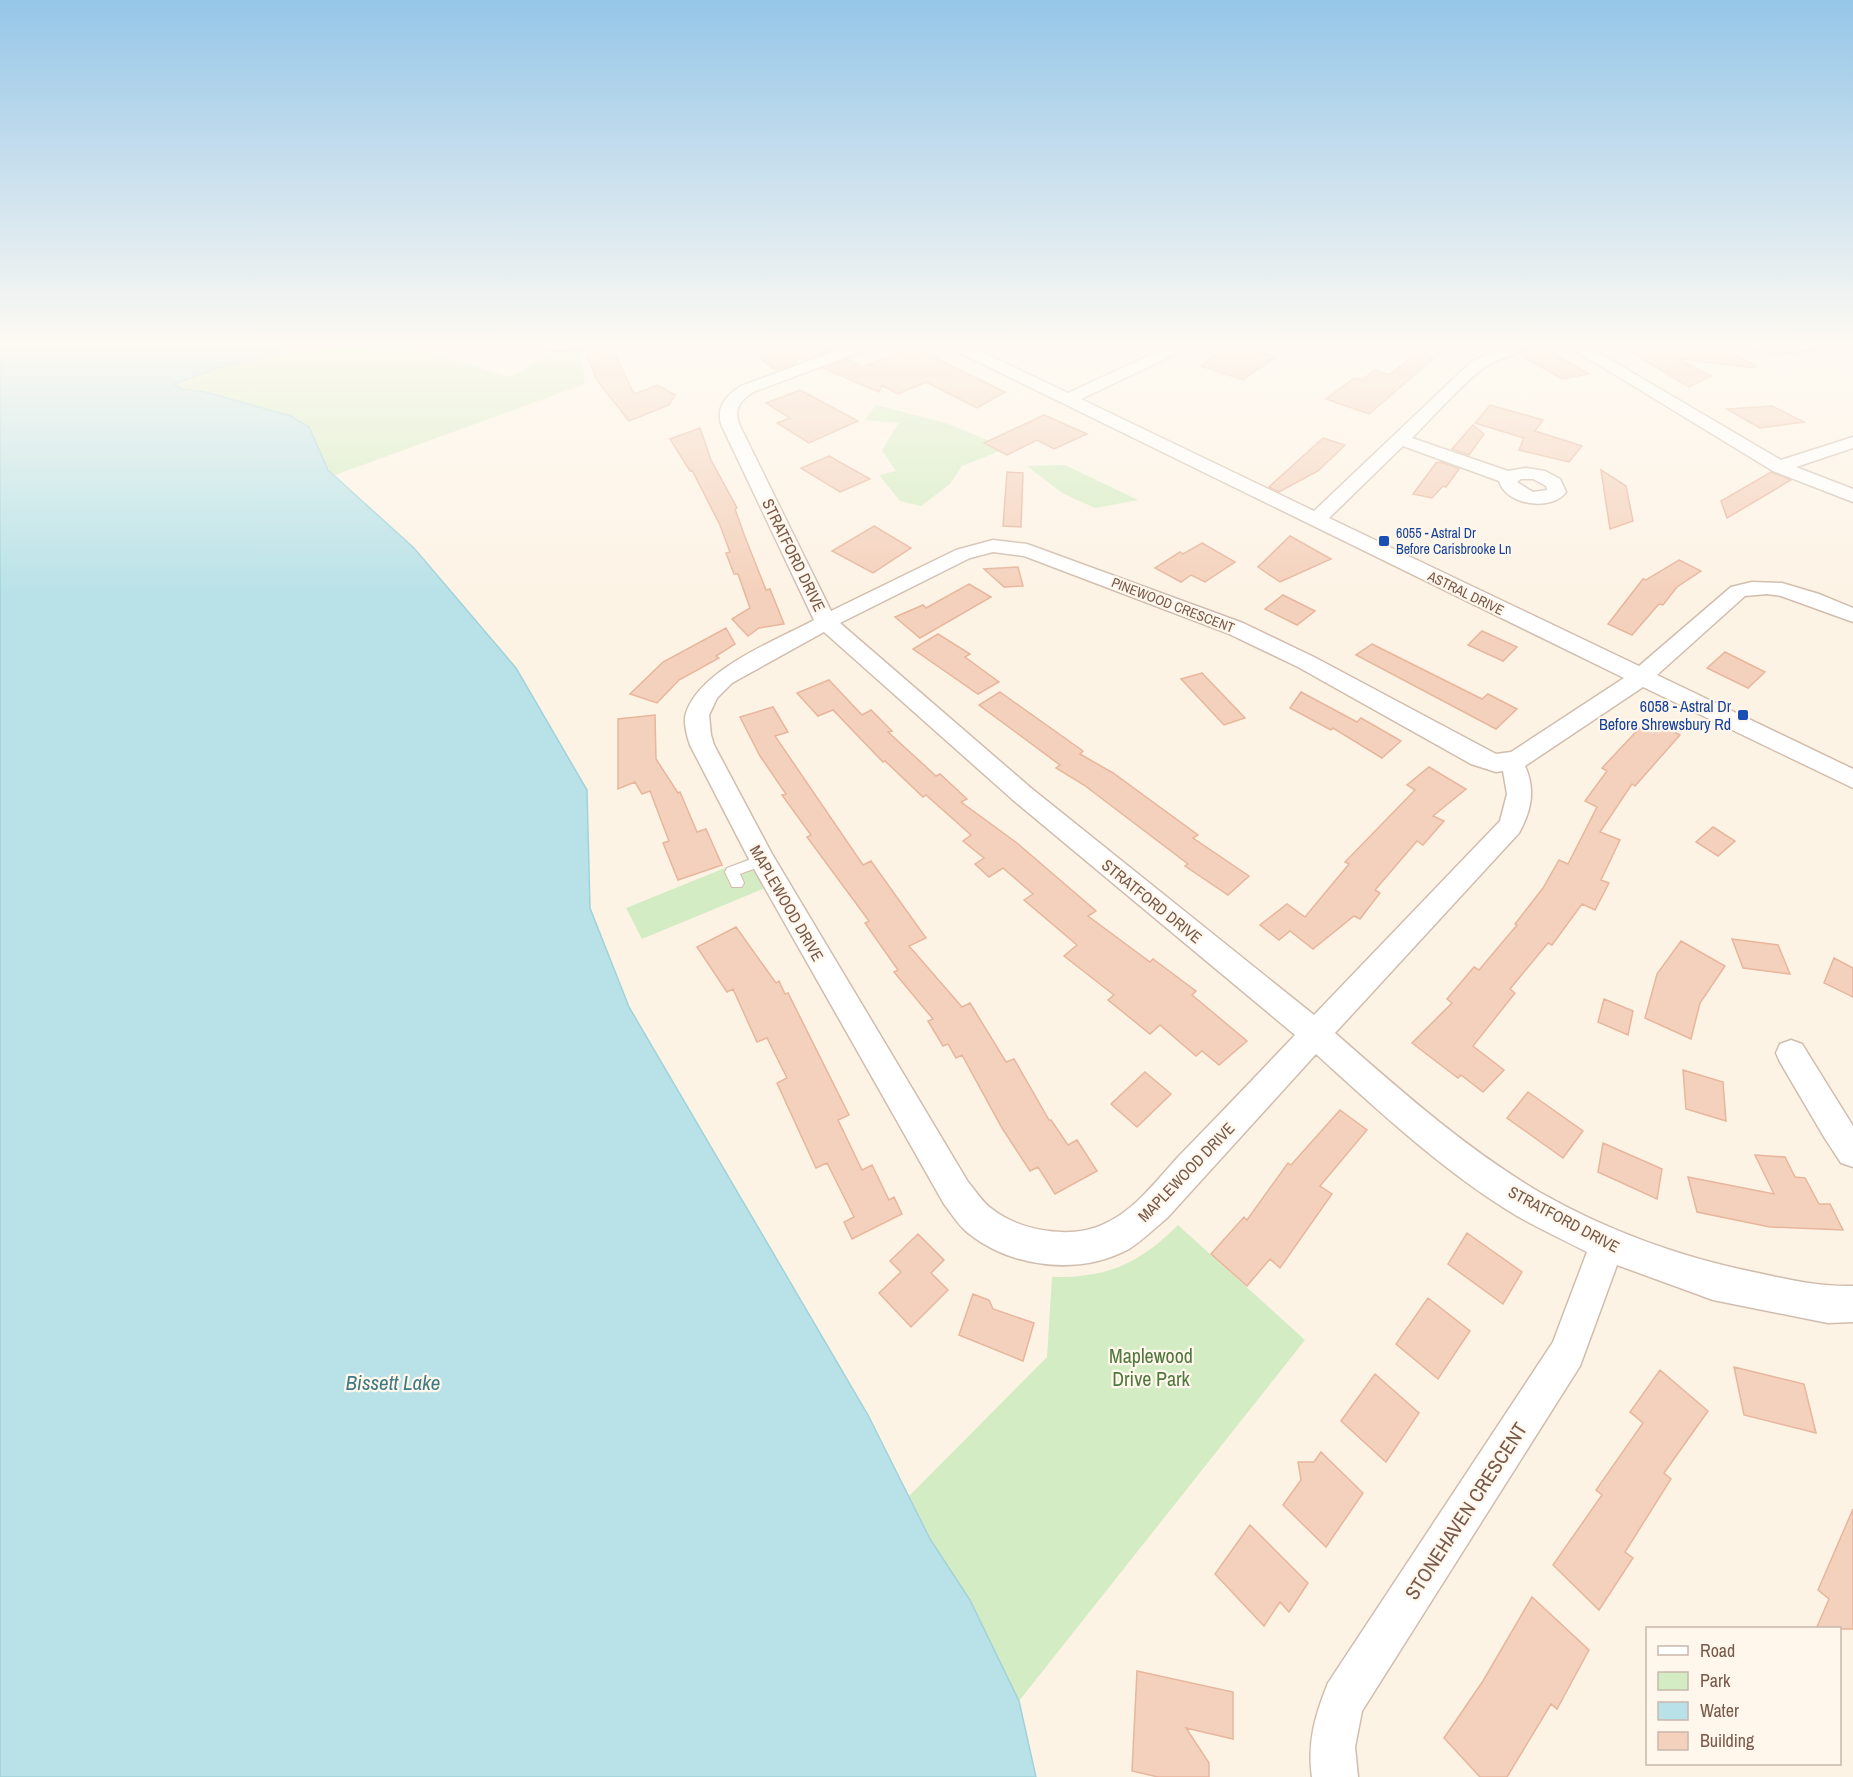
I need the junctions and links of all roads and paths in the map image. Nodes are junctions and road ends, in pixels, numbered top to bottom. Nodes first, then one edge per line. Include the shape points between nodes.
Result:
1 (731, 426) edge
2 (1125, 426) edge
3 (1416, 426) edge
4 (1710, 426) edge
5 (1402, 440) junction
6 (1853, 442) edge
7 (1779, 467) junction
8 (1509, 477) dead end
9 (1853, 496) edge
10 (1316, 520) junction
11 (1853, 616) edge
12 (826, 622) junction
13 (1640, 678) junction
14 (1511, 762) junction
15 (1853, 779) edge
16 (762, 860) junction
17 (737, 883) dead end
18 (1317, 1035) junction
19 (1791, 1053) dead end
20 (1853, 1152) edge
21 (1607, 1244) junction
22 (1853, 1304) edge
23 (1335, 1777) edge

1 - 12 street, STRATFORD DRIVE
2 - 10 street, ASTRAL DRIVE
3 - 5 street
4 - 7 street
5 - 8 street
5 - 10 street
6 - 7 street
7 - 9 street
10 - 13 street, ASTRAL DRIVE
11 - 13 street via 1787,590 1741,589
12 - 14 street, PINEWOOD CRESCENT via 963,554 993,546 1018,548 1235,628 1306,662 1480,758
12 - 16 street, MAPLEWOOD DRIVE via 724,678 708,694 697,715 702,745
12 - 18 street, STRATFORD DRIVE via 1022,794
13 - 14 street
13 - 15 street, ASTRAL DRIVE
14 - 18 street, MAPLEWOOD DRIVE via 1520,780 1520,792 1510,826
16 - 17 lane via 732,872
16 - 18 street, MAPLEWOOD DRIVE via 956,1193 979,1220 1017,1241 1074,1248 1104,1242 1128,1230
18 - 21 street, STRATFORD DRIVE via 1399,1109 1471,1165 1529,1204
19 - 20 street
21 - 22 street, STRATFORD DRIVE via 1713,1282 1828,1305
21 - 23 street, STONEHAVEN CRESCENT via 1567,1353 1344,1700 1333,1738

